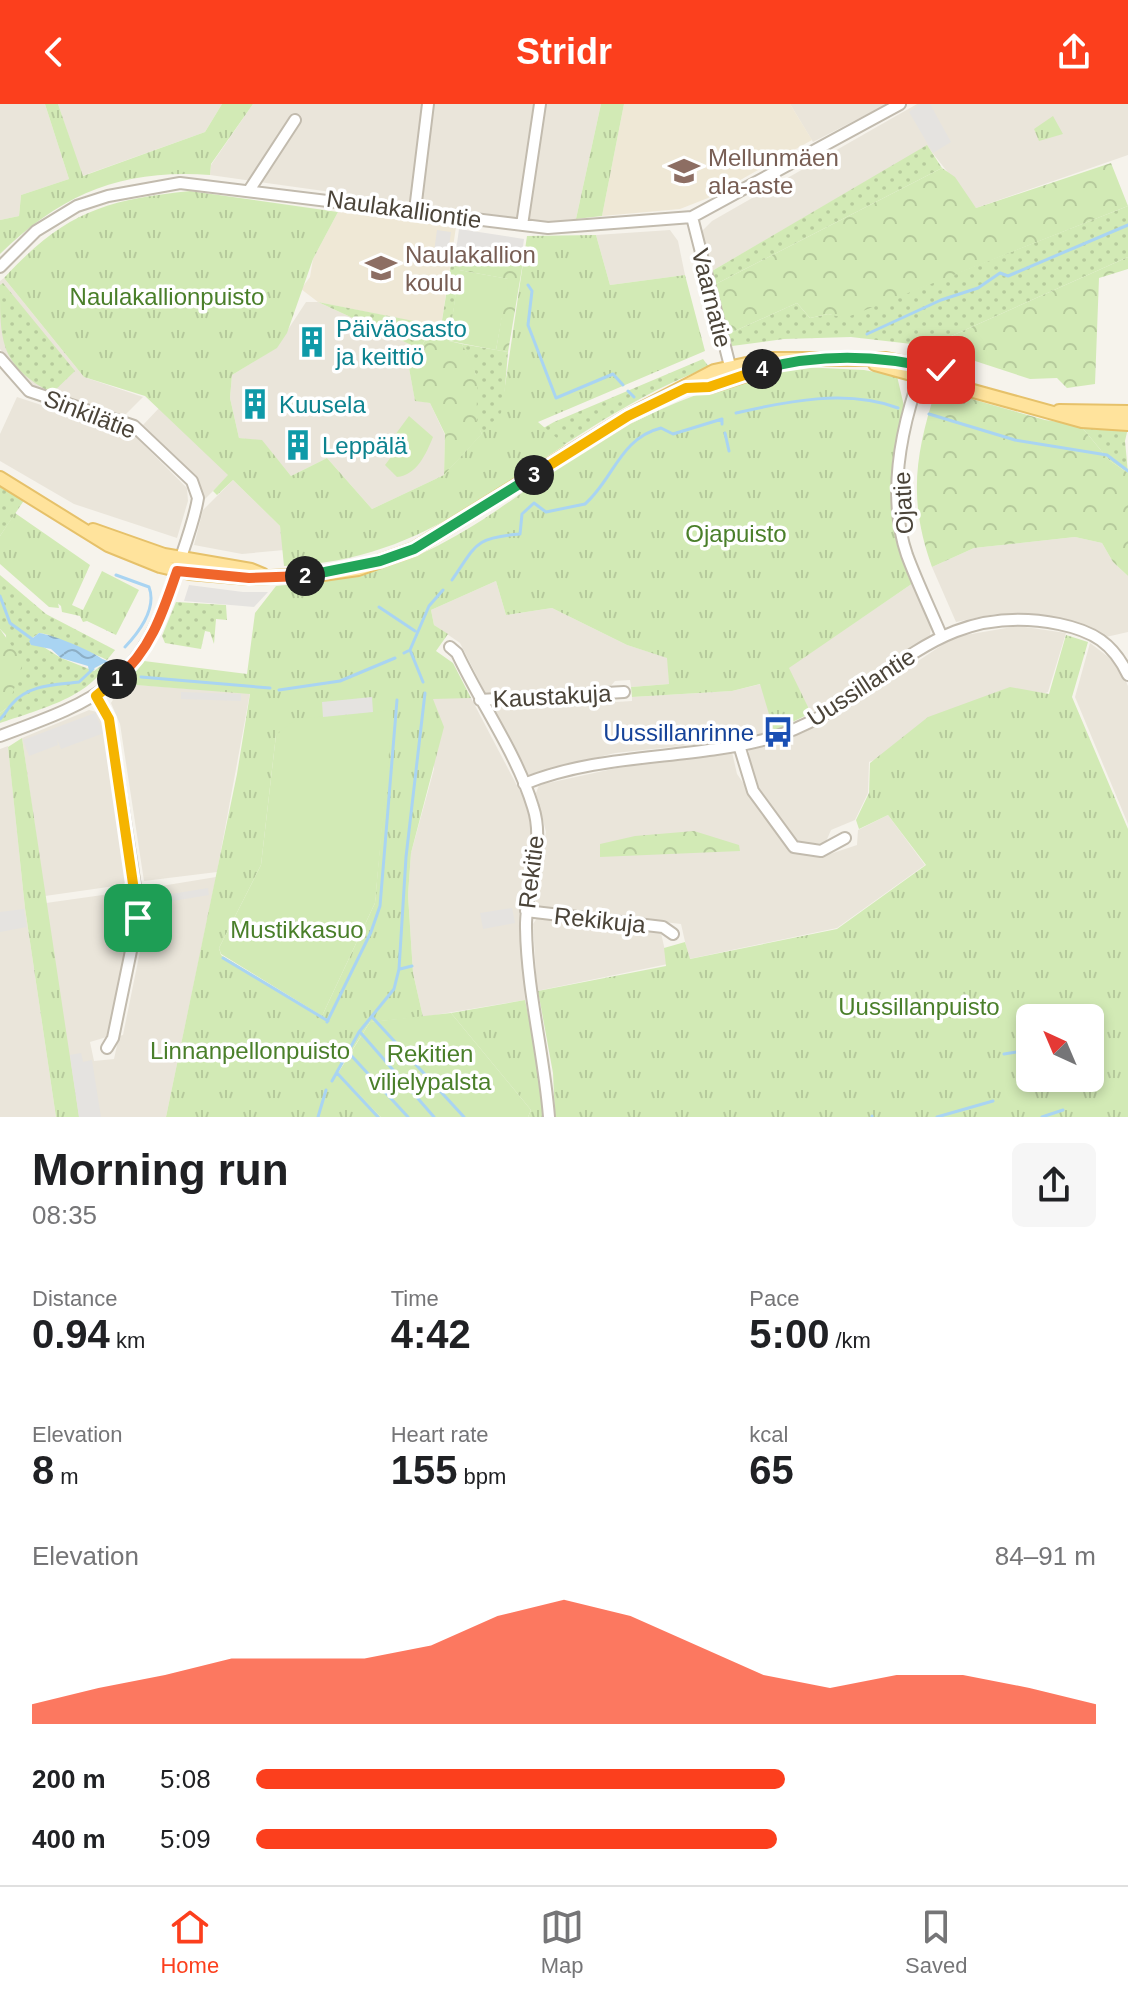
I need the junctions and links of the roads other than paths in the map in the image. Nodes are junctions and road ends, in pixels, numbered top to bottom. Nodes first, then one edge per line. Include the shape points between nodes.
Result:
1 (428, 104) edge
2 (540, 104) edge
3 (900, 104) edge
4 (295, 120) dead end
5 (250, 189) junction
6 (415, 210) junction
7 (692, 217) junction
8 (522, 225) junction
9 (0, 267) edge
10 (0, 358) edge
11 (922, 371) junction
12 (731, 373) junction
13 (1054, 412) junction
14 (1128, 412) edge
15 (1128, 424) edge
16 (0, 478) edge
17 (179, 564) junction
18 (941, 635) junction
19 (450, 647) dead end
20 (1128, 675) edge
21 (624, 692) dead end
22 (96, 696) junction
23 (480, 700) junction
24 (0, 736) edge
25 (739, 745) junction
26 (524, 784) junction
27 (845, 838) dead end
28 (526, 911) junction
29 (673, 934) dead end
30 (107, 1048) dead end
31 (549, 1117) edge

1 - 6 street
2 - 8 street
3 - 7 street, Naulakalliontie
4 - 5 street
5 - 6 street, Naulakalliontie
5 - 9 street, Naulakalliontie via 180,183 98,198 45,224
6 - 8 street, Naulakalliontie
7 - 8 street, Naulakalliontie via 562,228
7 - 12 street, Vaarnatie
10 - 17 street, Sinkilätie via 29,391 134,426 192,481 198,498
11 - 12 main road via 886,359 803,358 770,359
11 - 13 main road via 947,372 966,387
11 - 18 street, Ojatie via 902,445 899,518 907,555
12 - 17 main road via 707,374 628,416 441,535 380,561 316,575 249,578
13 - 14 main road
13 - 15 main road via 1082,421
16 - 17 main road via 123,553
17 - 22 street, Sinkilätie via 150,640 125,672
18 - 20 street, Uussillantie via 1019,619 1072,627 1108,643
18 - 25 street, Uussillantie via 831,710 788,731
19 - 23 street, Rekitie
21 - 23 street, Kaustakuja
22 - 24 street, Sinkilätie via 71,711
22 - 30 street via 109,719 139,912
23 - 26 street, Rekitie
25 - 26 street, Uussillantie via 606,762
25 - 27 street via 753,791 794,847 821,851
26 - 28 street, Rekitie via 538,836
28 - 29 street, Rekikuja via 663,927
28 - 31 street, Rekitie via 532,1006

